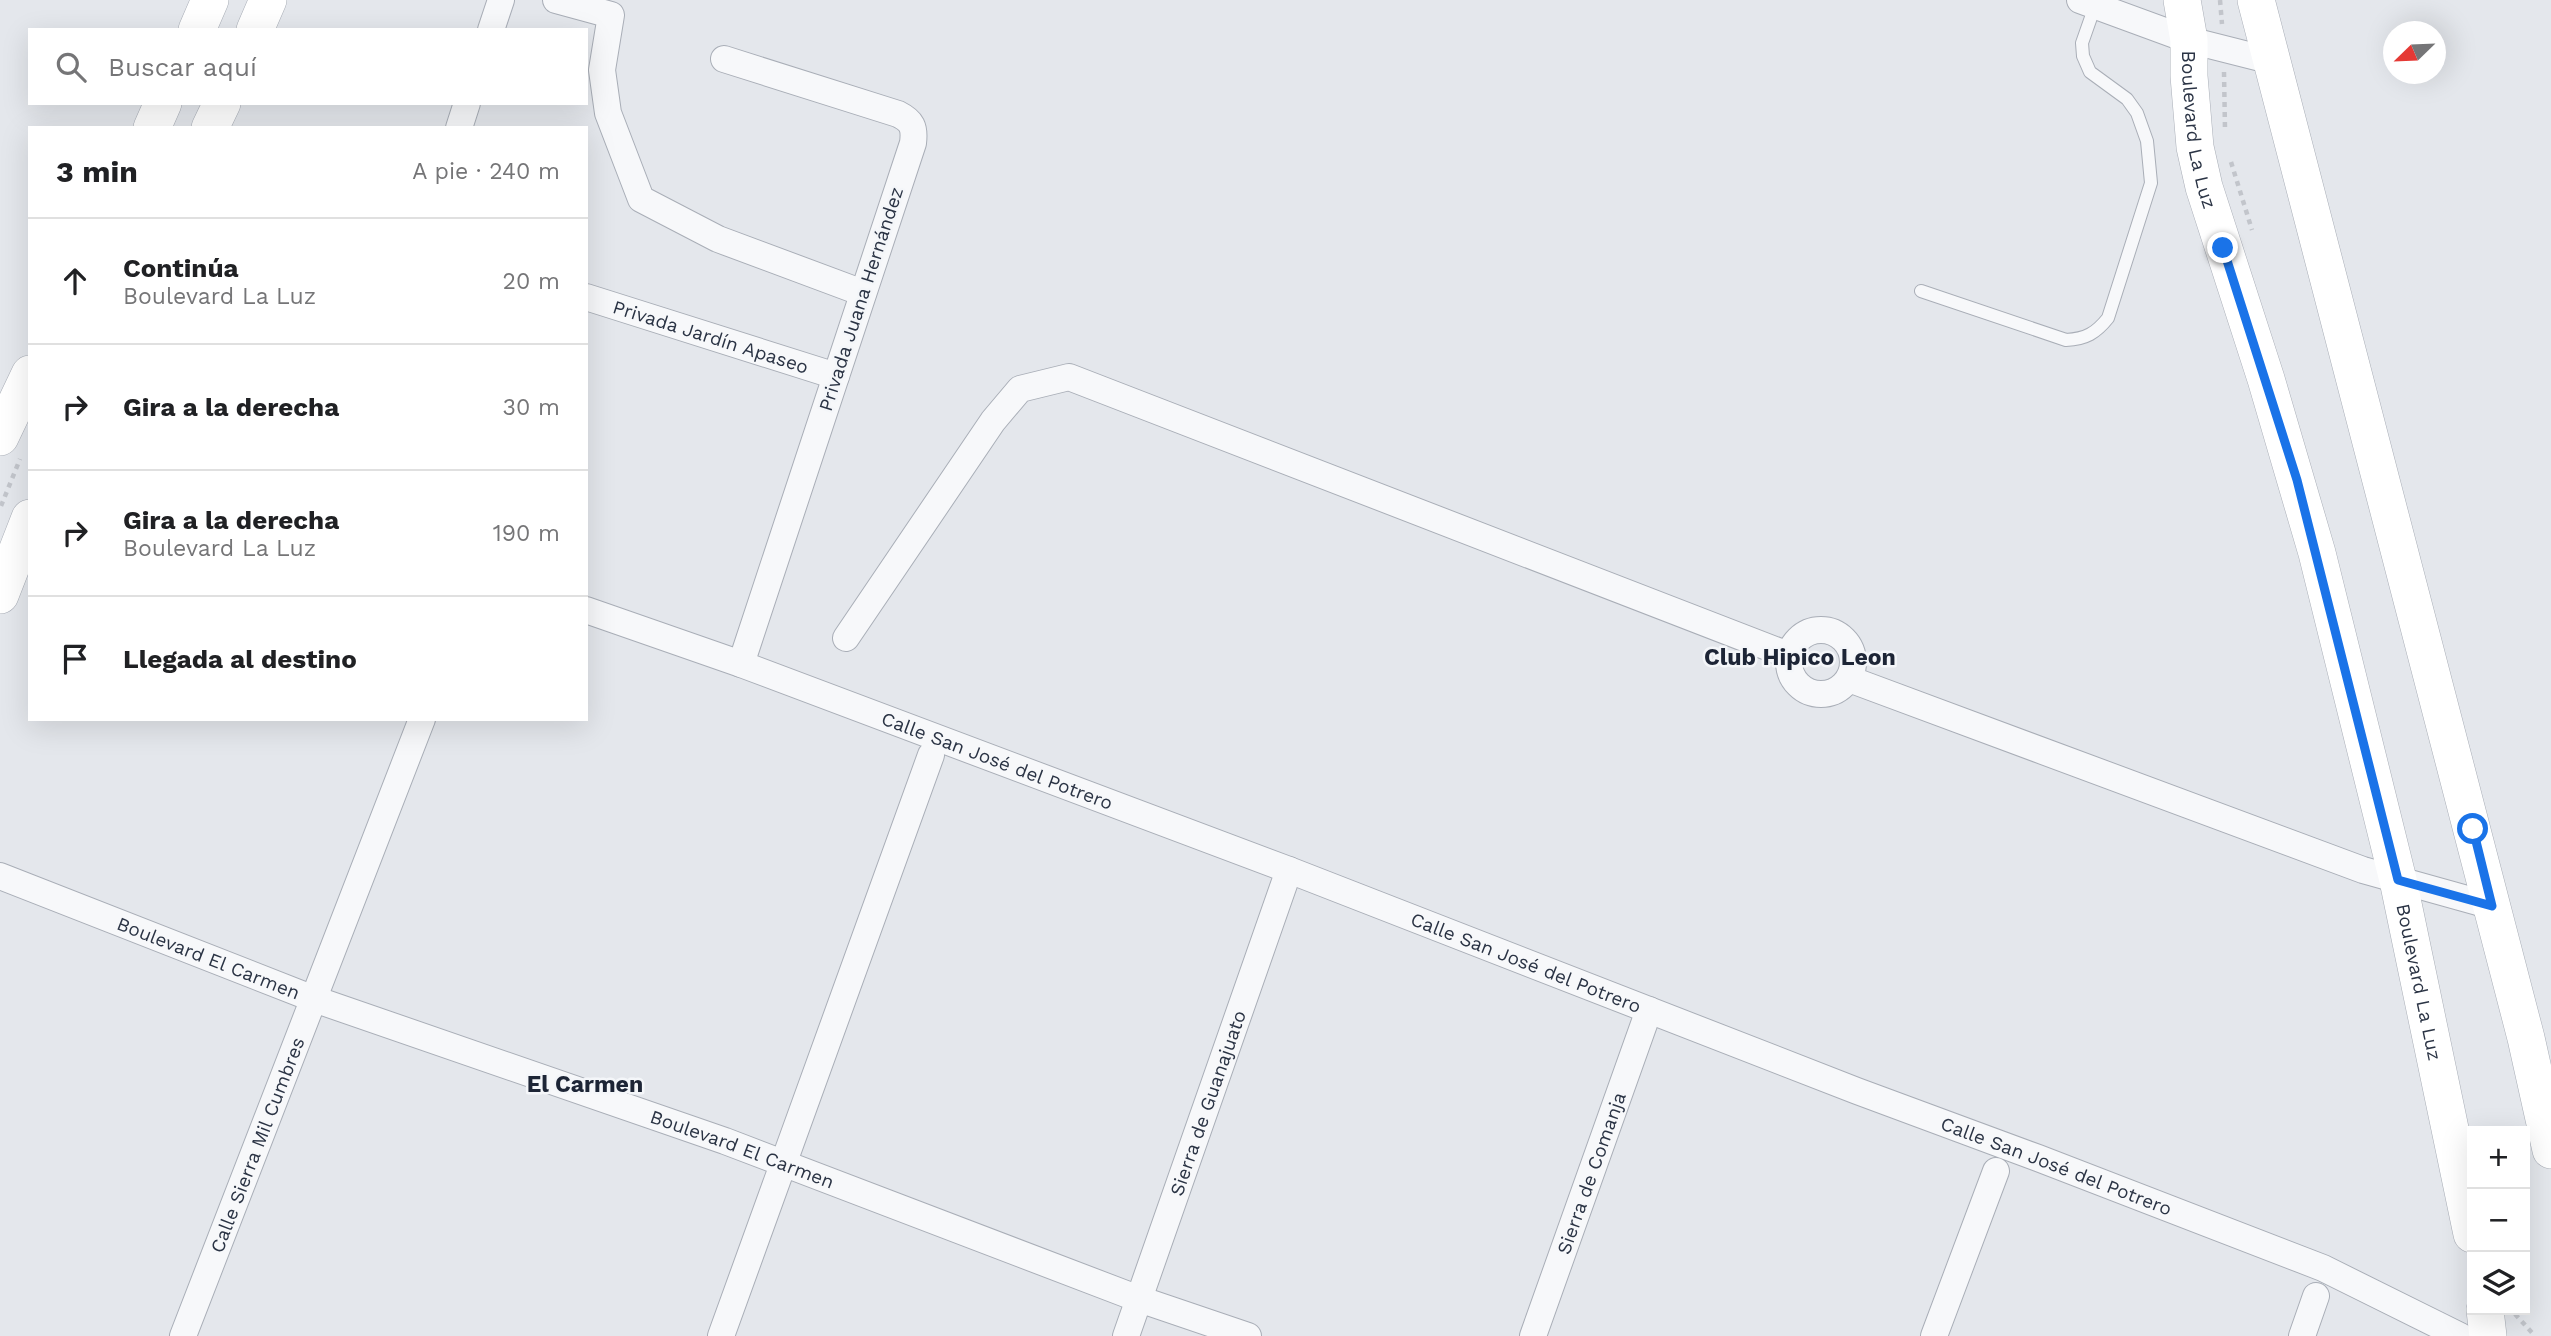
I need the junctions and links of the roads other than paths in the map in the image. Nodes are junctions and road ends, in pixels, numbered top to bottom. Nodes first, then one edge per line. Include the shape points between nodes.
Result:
1 (211, 0) edge
2 (268, 0) edge
3 (501, 0) edge
4 (556, 0) edge
5 (2182, 0) edge
6 (2256, 0) edge
7 (2087, 3) edge
8 (198, 28) edge
9 (256, 28) edge
10 (492, 28) edge
11 (2189, 40) junction
12 (724, 59) dead end
13 (2272, 61) junction
14 (162, 105) edge
15 (221, 105) edge
16 (466, 105) edge
17 (153, 126) edge
18 (212, 126) edge
19 (460, 126) edge
20 (1921, 291) dead end
21 (863, 292) junction
22 (588, 298) edge
23 (836, 376) junction
24 (28, 380) edge
25 (13, 428) edge
26 (28, 524) edge
27 (0, 595) edge
28 (588, 611) edge
29 (846, 638) dead end
30 (1788, 655) junction
31 (741, 664) junction
32 (1850, 679) junction
33 (421, 721) edge
34 (931, 755) dead end
35 (1289, 870) junction
36 (0, 876) edge
37 (2398, 880) junction
38 (2492, 906) junction
39 (314, 999) junction
40 (1649, 1010) junction
41 (2551, 1150) edge
42 (783, 1164) junction
43 (1996, 1171) dead end
44 (2467, 1210) edge
45 (2316, 1296) dead end
46 (1139, 1299) junction
47 (2486, 1315) edge
48 (183, 1336) edge
49 (721, 1336) edge
50 (1126, 1336) edge
51 (1248, 1336) edge
52 (1533, 1336) edge
53 (1934, 1336) edge
54 (2302, 1336) edge
55 (2460, 1336) edge
56 (2488, 1336) edge

1 - 8 main road
2 - 9 main road
3 - 10 street
4 - 21 street via 611,15 602,71 608,113 641,199 718,239
5 - 11 main road, Boulevard La Luz
6 - 13 main road
7 - 11 street
7 - 20 lane via 2083,56 2090,72 2127,99 2137,113 2147,141 2151,183 2108,318 2098,331 2066,340
11 - 13 street
11 - 37 main road, Boulevard La Luz via 2195,147 2204,187 2297,480
12 - 21 street, Privada Juana Hernández via 898,114 911,123 913,143
13 - 38 main road
14 - 17 main road
15 - 18 main road
16 - 19 street
21 - 23 street, Privada Juana Hernández
22 - 23 street, Privada Jardín Apaseo
23 - 31 street, Privada Juana Hernández
24 - 25 main road
26 - 27 main road
28 - 31 street, Calle San José del Potrero
29 - 30 street via 993,421 1020,389 1069,377
30 - 32 street via 1789,674 1800,689 1818,696 1836,692
30 - 32 street via 1796,640 1808,632 1825,630 1840,635 1854,664
31 - 35 street, Calle San José del Potrero
32 - 37 street
33 - 39 street, Calle Sierra Mil Cumbres
34 - 42 street
35 - 40 street, Calle San José del Potrero
35 - 46 street, Sierra de Guanajuato
36 - 39 street, Boulevard El Carmen
37 - 38 street
37 - 44 main road, Boulevard La Luz
38 - 41 main road
39 - 42 street, Boulevard El Carmen
39 - 48 street, Calle Sierra Mil Cumbres
40 - 52 street, Sierra de Comanja
40 - 55 street, Calle San José del Potrero via 2323,1268
42 - 46 street, Boulevard El Carmen
42 - 49 street
43 - 53 street
45 - 54 street
46 - 50 street, Sierra de Guanajuato
46 - 51 street, Boulevard El Carmen
47 - 56 main road

